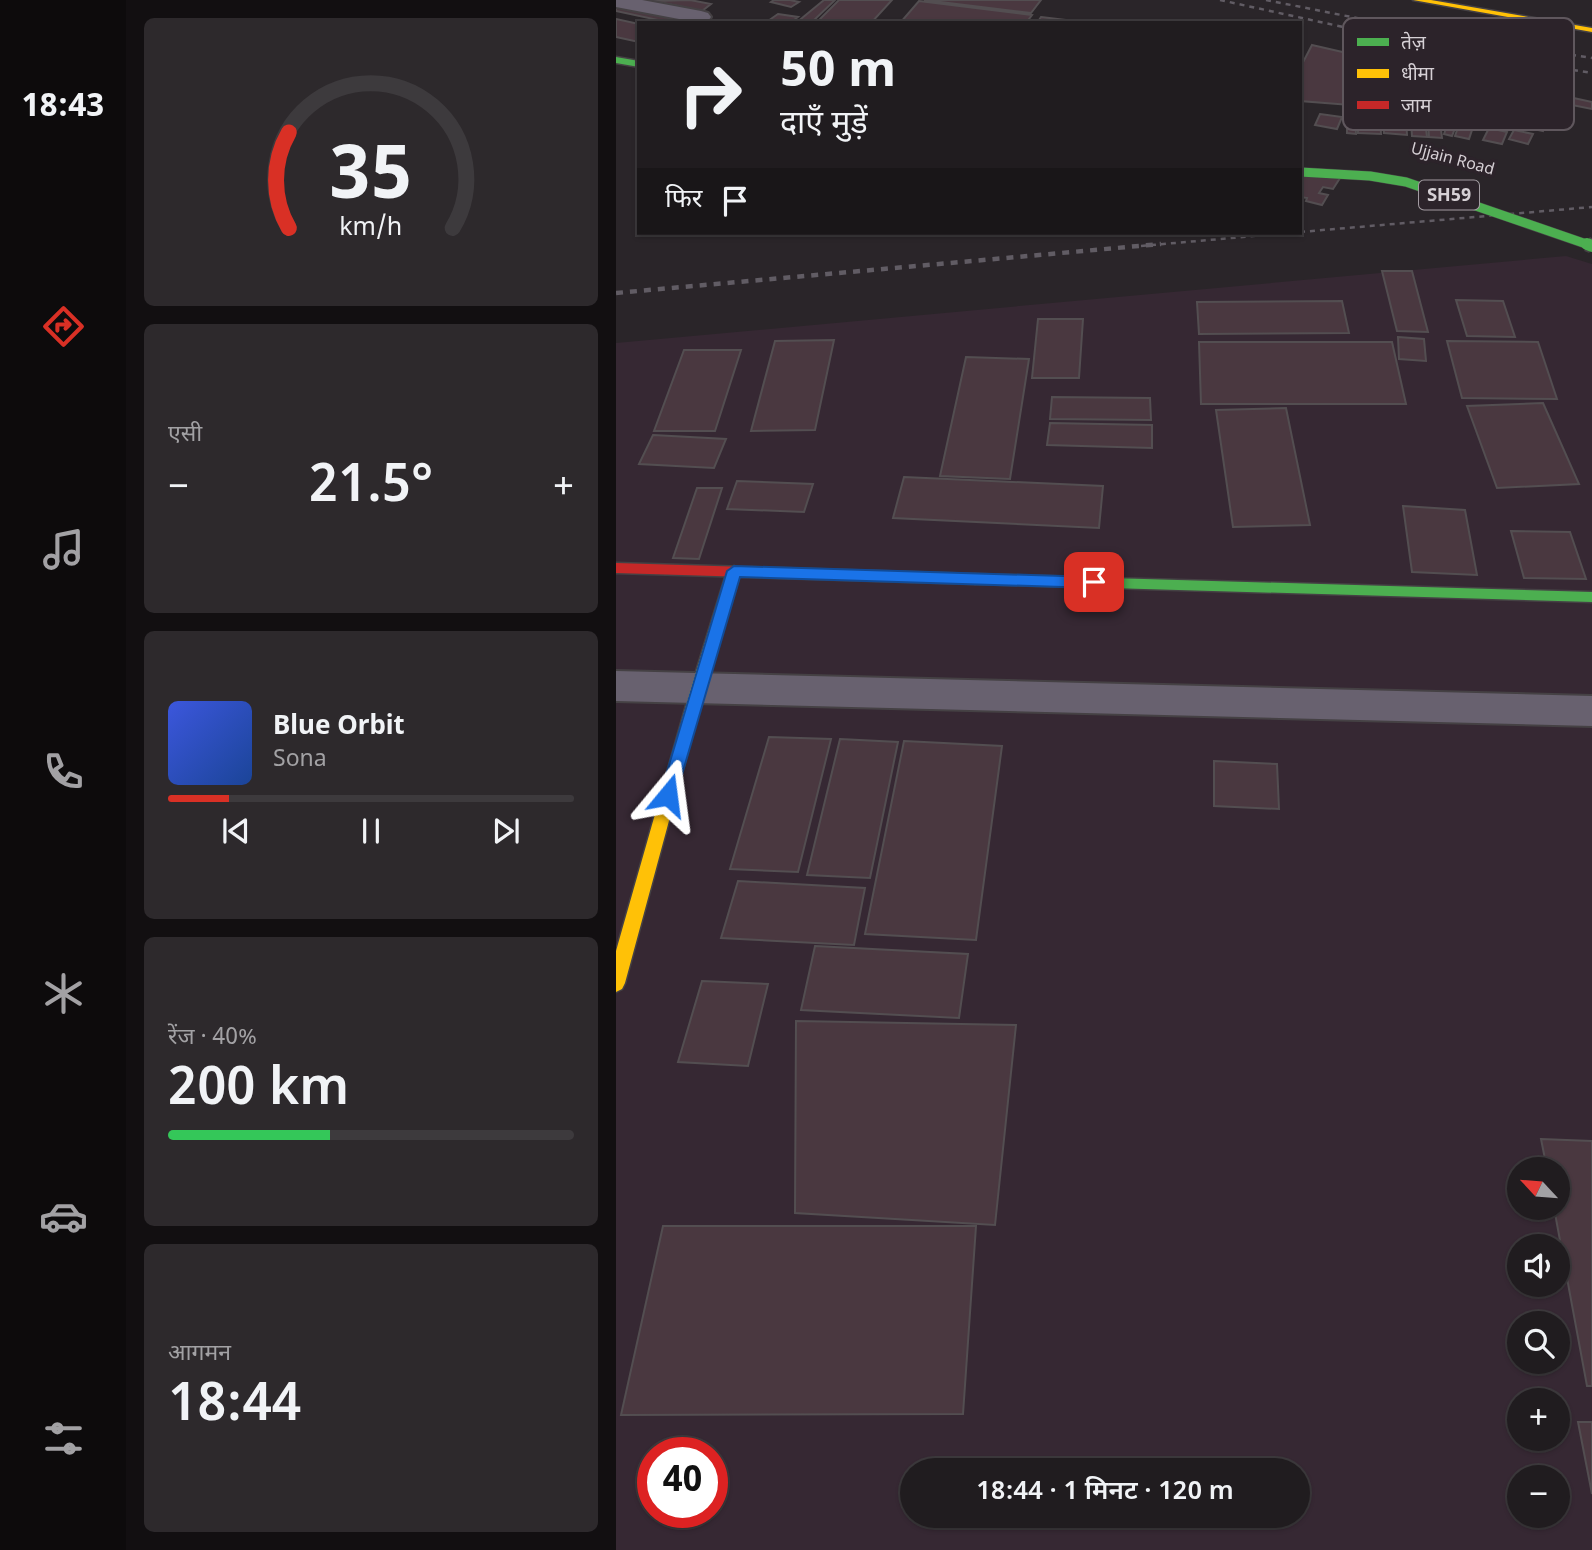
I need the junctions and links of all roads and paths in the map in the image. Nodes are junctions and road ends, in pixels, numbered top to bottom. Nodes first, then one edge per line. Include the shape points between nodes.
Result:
1 (1417, 0) edge
2 (1466, 0) edge
3 (616, 1) edge
4 (701, 16) dead end
5 (1592, 17) edge
6 (1522, 18) edge
7 (1574, 27) edge
8 (1592, 30) edge
9 (616, 60) edge
10 (637, 64) edge
11 (616, 76) edge
12 (637, 81) edge
13 (1302, 172) edge
14 (1592, 247) edge
15 (616, 568) edge
16 (734, 571) junction
17 (1592, 597) edge
18 (616, 686) edge
19 (698, 688) junction
20 (1592, 711) edge
21 (616, 983) edge

1 - 6 street
2 - 5 street
3 - 4 street
7 - 8 street
9 - 10 street
11 - 12 street
13 - 14 street, SH59, bridge via 1406,182
15 - 16 street
16 - 17 street
16 - 19 street
18 - 19 street
19 - 20 street
19 - 21 street

